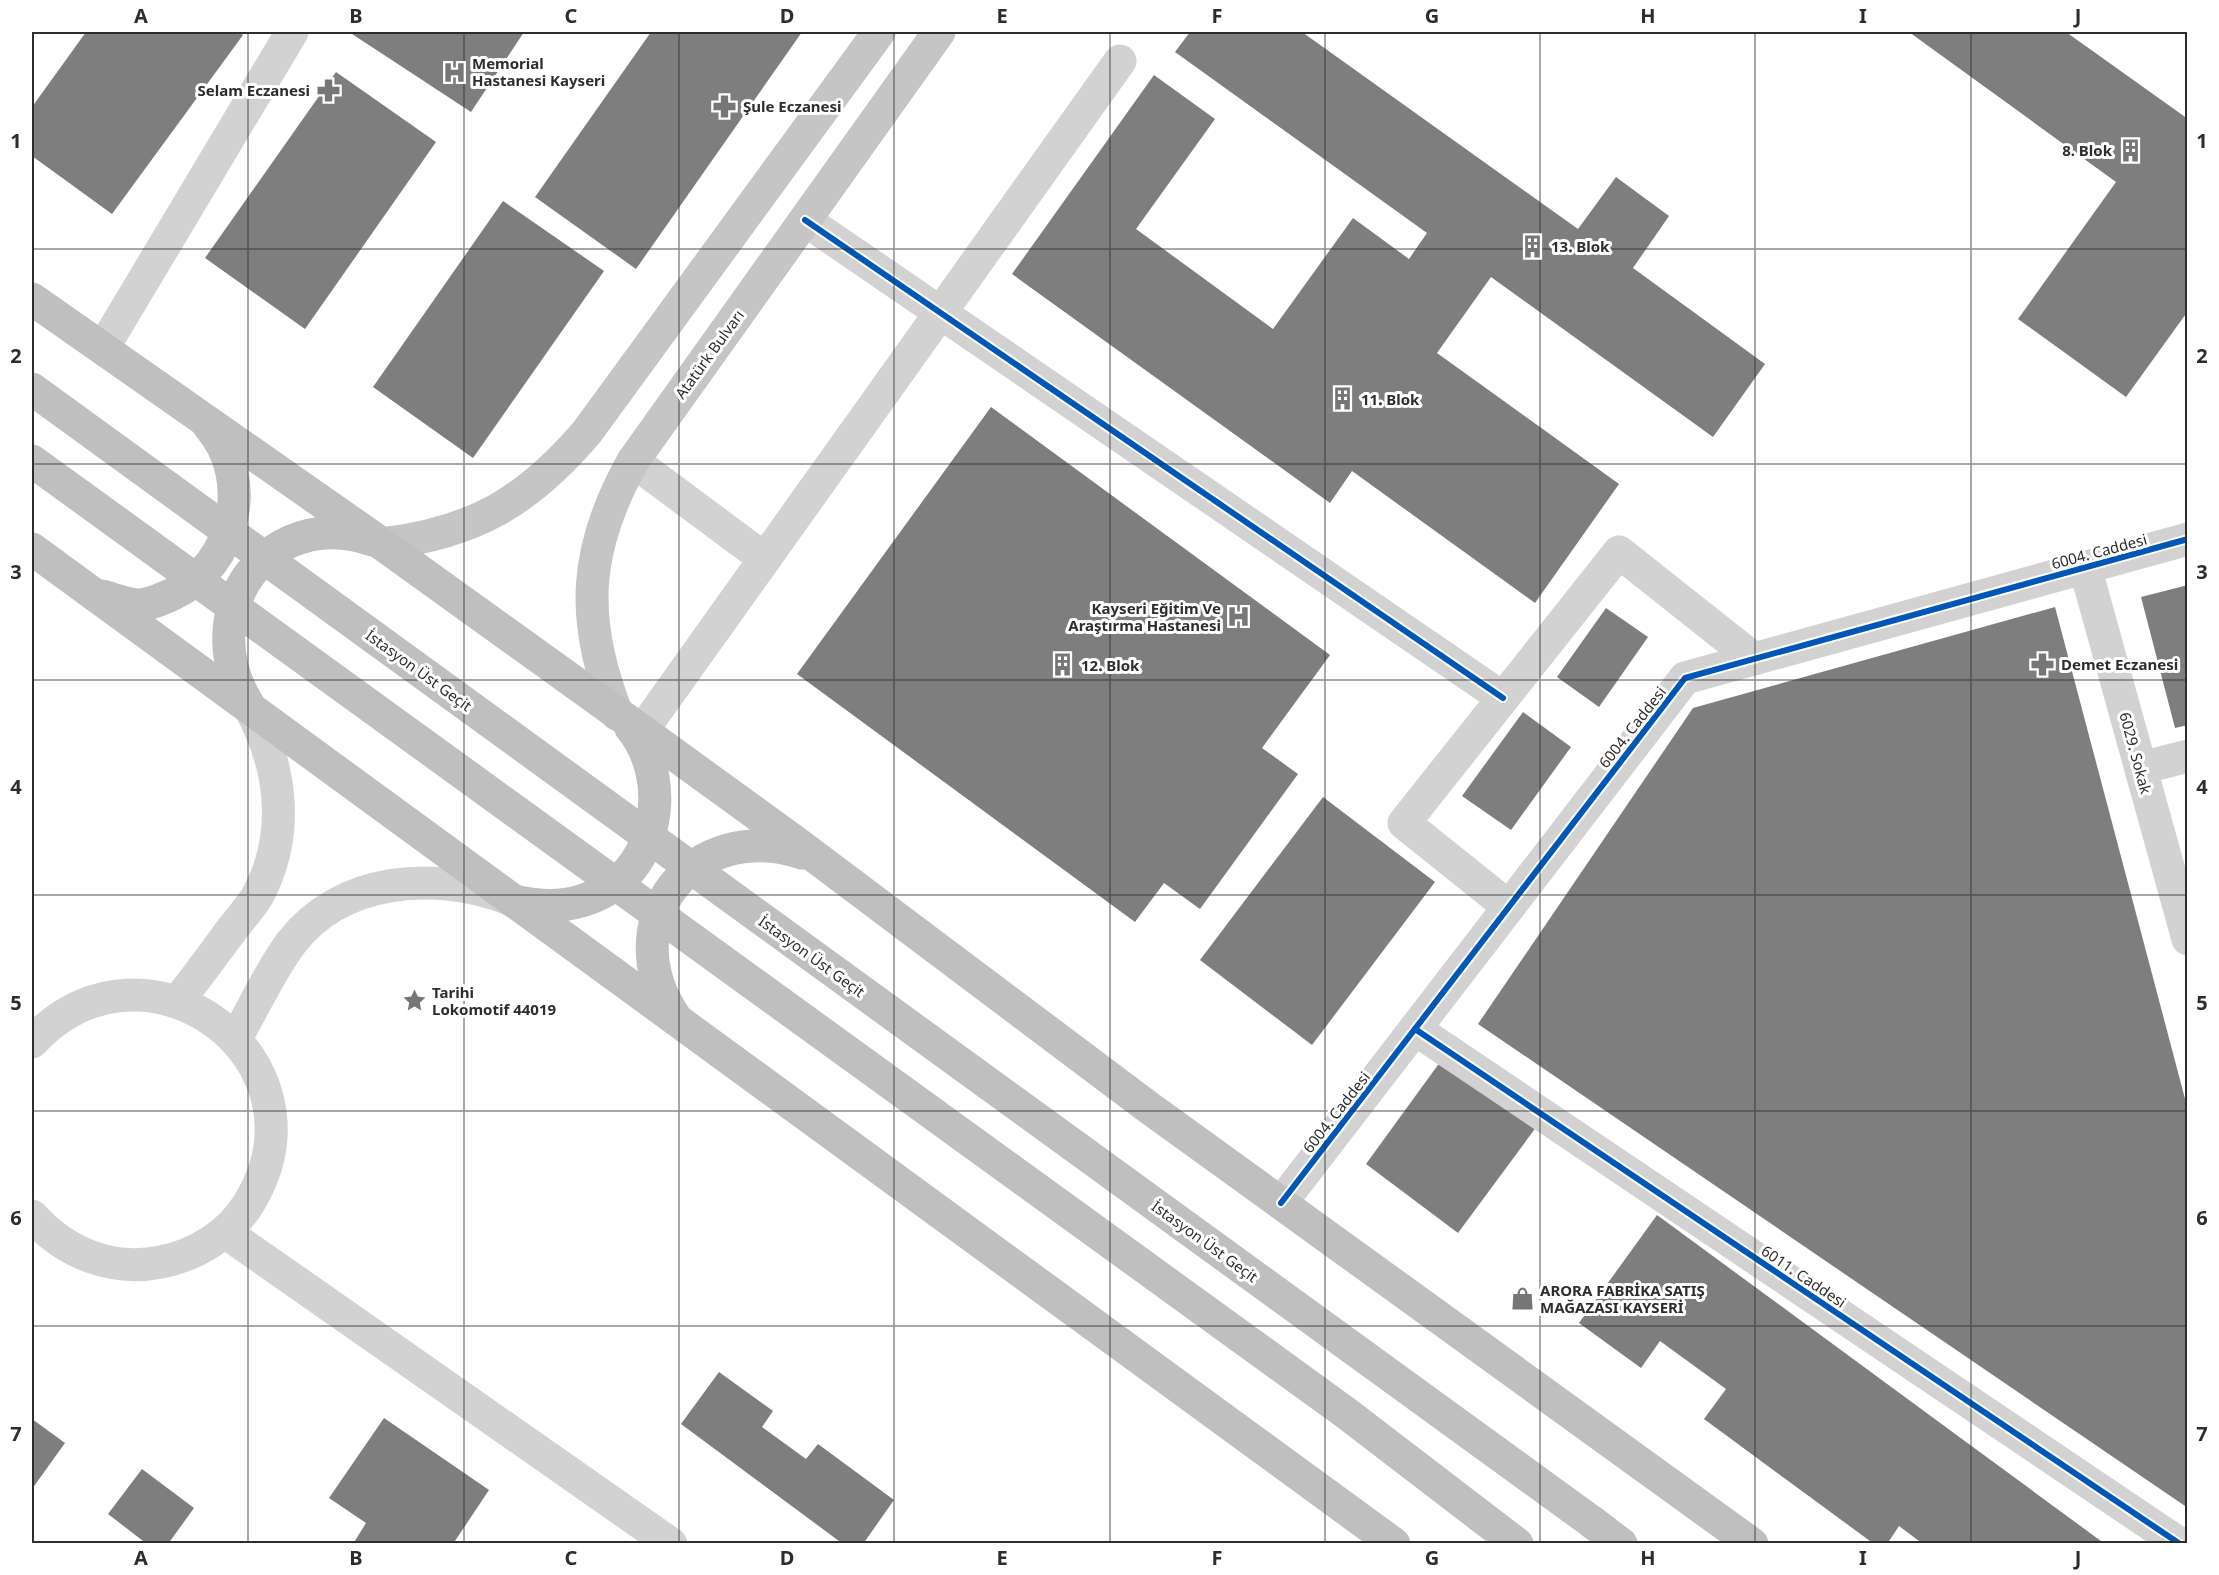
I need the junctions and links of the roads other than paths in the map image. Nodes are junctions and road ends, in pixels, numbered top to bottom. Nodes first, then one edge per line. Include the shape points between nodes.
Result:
1 (292, 32) edge
2 (879, 32) edge
3 (939, 32) edge
4 (1120, 61) dead end
5 (805, 220) junction
6 (32, 298) edge
7 (940, 313) junction
8 (103, 348) junction
9 (32, 389) edge
10 (194, 411) junction
11 (32, 461) edge
12 (633, 461) junction
13 (2187, 539) edge
14 (382, 544) junction
15 (32, 549) edge
16 (765, 559) junction
17 (2085, 567) junction
18 (94, 594) junction
19 (1754, 659) junction
20 (1503, 698) junction
21 (250, 708) junction
22 (630, 723) junction
23 (2187, 756) edge
24 (2141, 768) junction
25 (813, 856) junction
26 (513, 901) junction
27 (1509, 907) junction
28 (2187, 939) edge
29 (178, 1001) junction
30 (679, 1022) junction
31 (1415, 1029) junction
32 (236, 1038) junction
33 (32, 1042) edge
34 (1281, 1203) junction
35 (32, 1216) edge
36 (225, 1232) junction
37 (670, 1544) edge
38 (1394, 1544) edge
39 (1517, 1544) edge
40 (1621, 1544) edge
41 (1752, 1544) edge
42 (2180, 1544) edge

1 - 8 street
2 - 14 main road via 560,464 528,492 492,514 457,529
3 - 5 main road, Atatürk Bulvarı
4 - 7 street
5 - 7 street
5 - 12 main road, Atatürk Bulvarı
6 - 8 highway
7 - 16 street
7 - 20 street
8 - 10 highway
9 - 40 highway, İstasyon Üst Geçit, bridge
10 - 14 highway
10 - 18 highway via 212,429 223,448 235,492 233,515 217,556 202,575 162,600 138,605
11 - 39 highway, bridge via 1346,1413
12 - 16 street
12 - 22 main road, Atatürk Bulvarı via 614,494 601,529 592,604 594,641 603,678
13 - 17 street, 6004. Caddesi
14 - 21 highway via 347,534 312,535 269,554 252,571 238,591 227,639 235,679
14 - 22 highway
15 - 18 highway
16 - 22 street
17 - 19 street, 6004. Caddesi
17 - 24 street, 6029. Sokak
18 - 21 highway
19 - 20 street via 1619,552
19 - 27 street, 6004. Caddesi via 1685,678
20 - 27 street via 1404,823
21 - 26 highway
21 - 29 street via 263,731 277,783 277,839 259,894
22 - 25 highway
22 - 26 highway via 645,749 655,782 654,816 649,838 638,857 623,876 584,901 536,906
23 - 24 street
24 - 28 street, 6029. Sokak
25 - 30 highway via 784,847 737,845 694,865 677,882 663,902 652,950 654,974 662,997
25 - 34 highway
26 - 30 highway
26 - 32 street via 489,891 437,882 372,889 342,902 292,942
27 - 31 street, 6004. Caddesi
29 - 32 street via 199,1010
29 - 33 street via 122,994 94,1000 69,1011
30 - 38 highway
31 - 34 street, 6004. Caddesi
31 - 42 street, 6011. Caddesi
32 - 36 street via 263,1084 271,1137 267,1164 257,1189 244,1212
34 - 41 highway
35 - 36 street via 66,1246 92,1258 120,1264 176,1259
36 - 37 street

